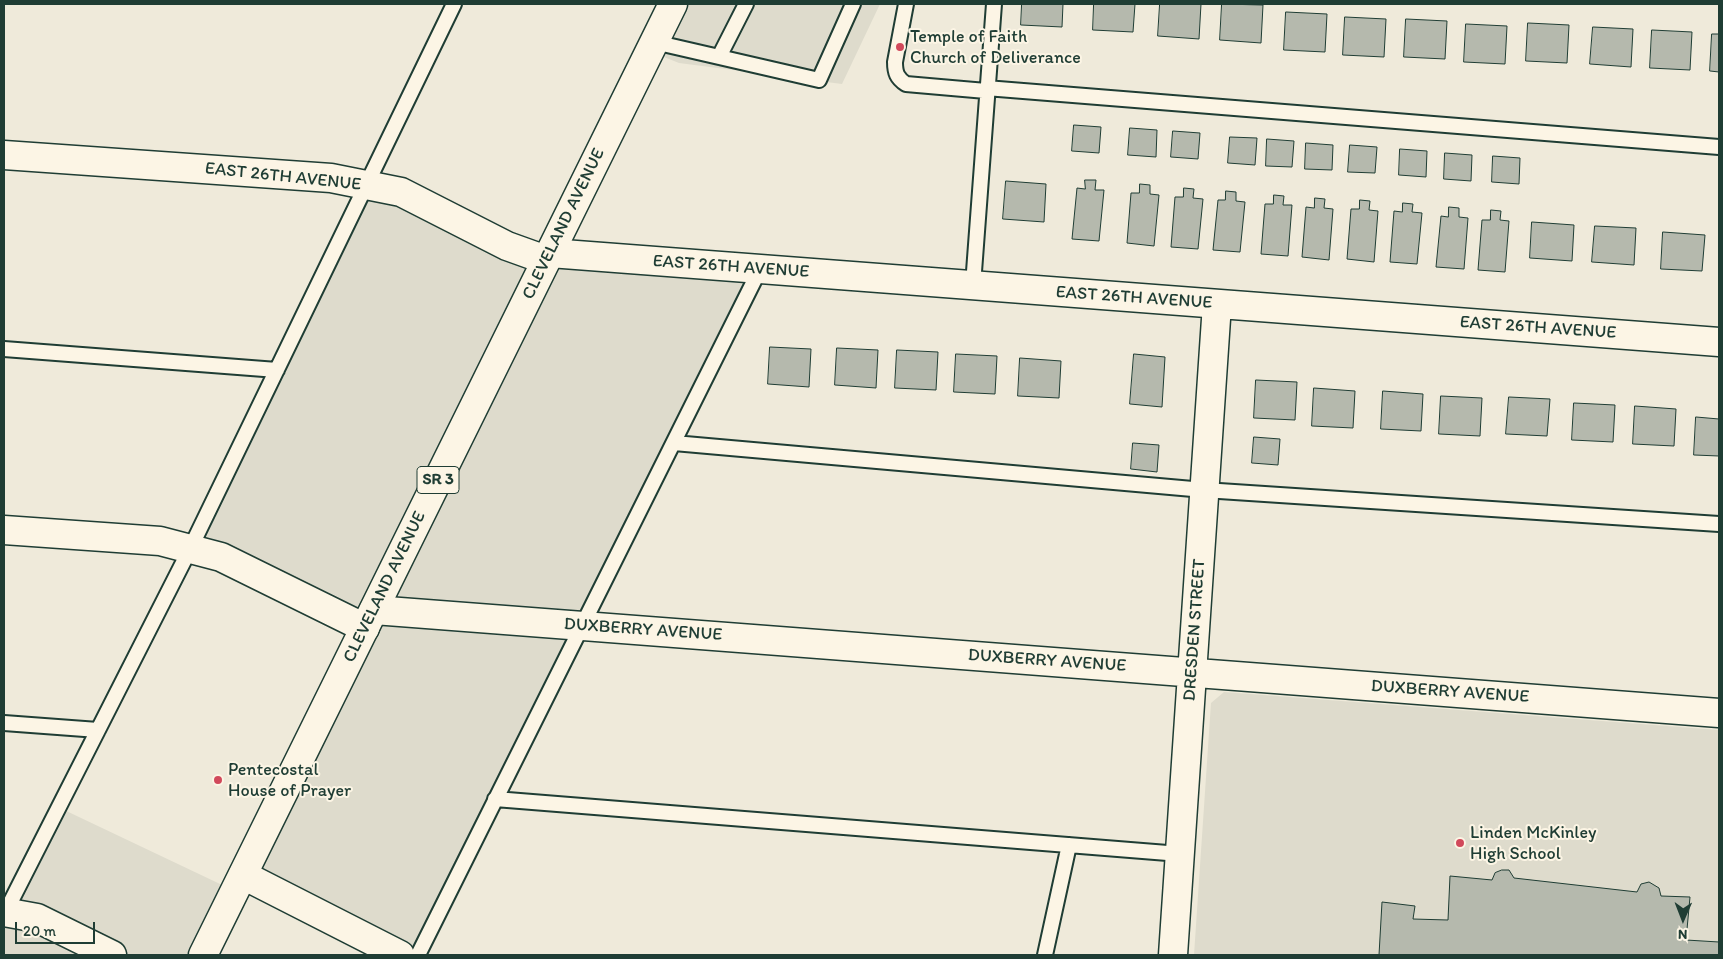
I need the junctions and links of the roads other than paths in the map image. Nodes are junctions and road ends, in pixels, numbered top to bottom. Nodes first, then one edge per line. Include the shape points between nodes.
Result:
1 (454, 4) edge
2 (673, 4) edge
3 (746, 4) edge
4 (853, 4) edge
5 (906, 4) edge
6 (994, 4) edge
7 (654, 42) junction
8 (720, 57) junction
9 (986, 90) junction
10 (1719, 147) edge
11 (4, 155) edge
12 (367, 185) junction
13 (548, 257) junction
14 (760, 269) junction
15 (973, 285) junction
16 (1217, 304) junction
17 (1719, 342) edge
18 (4, 348) edge
19 (277, 370) junction
20 (674, 443) junction
21 (1204, 490) junction
22 (1719, 524) edge
23 (4, 530) edge
24 (190, 549) junction
25 (369, 619) junction
26 (582, 626) junction
27 (1192, 672) junction
28 (1719, 713) edge
29 (4, 723) edge
30 (98, 730) junction
31 (496, 799) junction
32 (1069, 845) junction
33 (1180, 854) junction
34 (243, 875) junction
35 (4, 913) edge
36 (112, 955) edge
37 (203, 955) edge
38 (400, 955) edge
39 (418, 955) edge
40 (1045, 955) edge
41 (1173, 955) edge

1 - 12 lane
2 - 7 street, CLEVELAND AVENUE / SR 3
3 - 8 lane
4 - 8 lane via 819,80
5 - 9 lane via 895,62 898,78 906,84
6 - 9 lane
7 - 8 lane
7 - 13 street, CLEVELAND AVENUE / SR 3
9 - 10 lane
9 - 15 lane
11 - 12 street, EAST 26TH AVENUE via 331,178
12 - 13 street, EAST 26TH AVENUE via 401,192 507,246
12 - 19 lane
13 - 14 street, EAST 26TH AVENUE
13 - 25 street, CLEVELAND AVENUE / SR 3
14 - 15 street, EAST 26TH AVENUE
14 - 20 lane
15 - 16 street, EAST 26TH AVENUE
16 - 17 street, EAST 26TH AVENUE
16 - 21 street, DRESDEN STREET
18 - 19 lane
19 - 24 lane
20 - 21 lane
20 - 26 lane
21 - 22 lane
21 - 27 street, DRESDEN STREET
23 - 24 street, DUXBERRY AVENUE via 160,542
24 - 25 street, DUXBERRY AVENUE via 221,557
24 - 30 lane
25 - 26 street, DUXBERRY AVENUE
25 - 34 street, CLEVELAND AVENUE / SR 3
26 - 27 street, DUXBERRY AVENUE
26 - 31 lane
27 - 28 street, DUXBERRY AVENUE
27 - 33 street, DRESDEN STREET
29 - 30 lane
30 - 35 lane
31 - 32 lane
31 - 39 lane
32 - 33 lane
32 - 40 lane
33 - 41 street, DRESDEN STREET
34 - 37 street, CLEVELAND AVENUE / SR 3
34 - 38 street
35 - 36 street via 37,918

